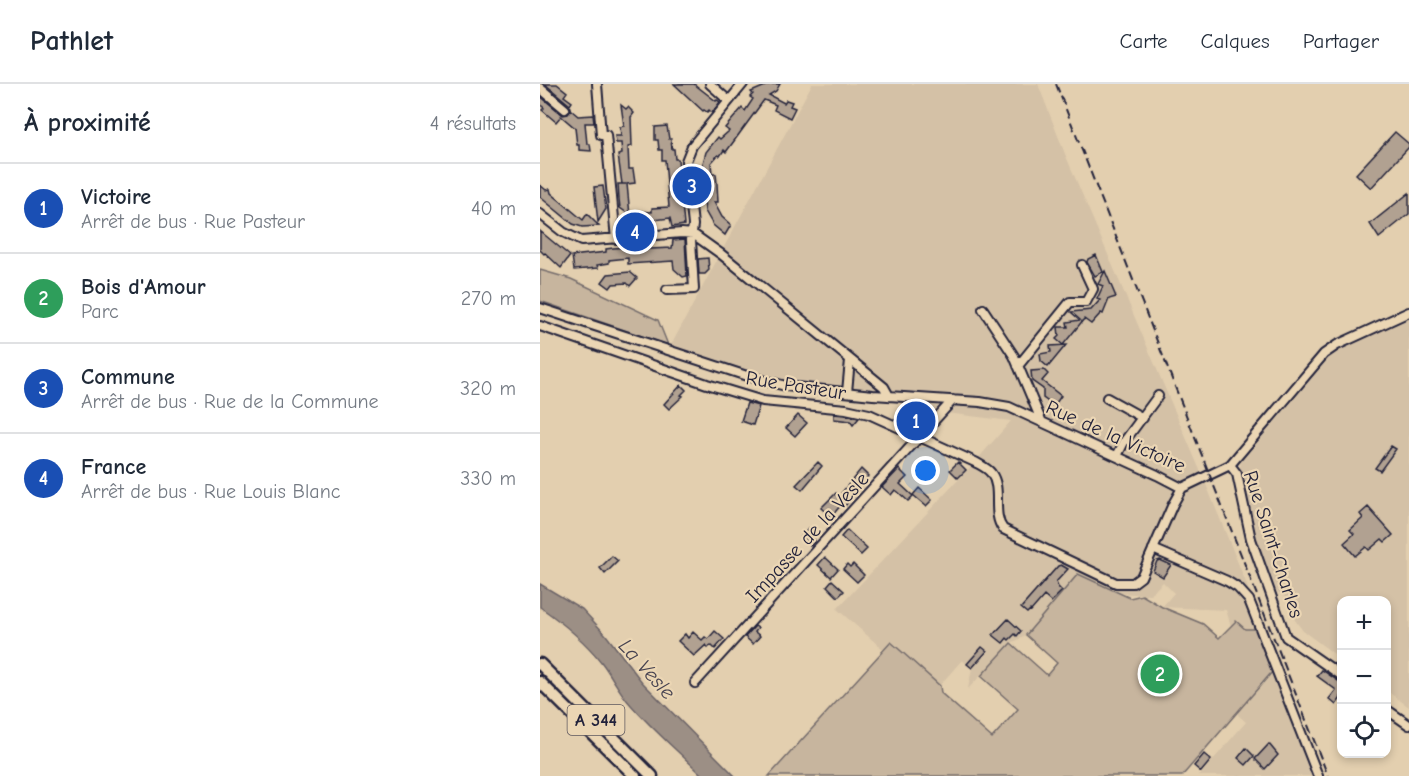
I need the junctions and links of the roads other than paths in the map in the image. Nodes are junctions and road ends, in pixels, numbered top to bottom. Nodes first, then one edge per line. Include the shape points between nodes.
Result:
1 (597, 84) edge
2 (710, 84) edge
3 (743, 84) edge
4 (540, 88) edge
5 (729, 101) junction
6 (565, 108) dead end
7 (540, 214) edge
8 (693, 234) junction
9 (616, 239) junction
10 (1082, 265) dead end
11 (667, 290) dead end
12 (540, 308) edge
13 (983, 309) dead end
14 (549, 311) junction
15 (1409, 312) edge
16 (543, 327) edge
17 (850, 360) junction
18 (1018, 366) junction
19 (847, 392) junction
20 (889, 396) junction
21 (1158, 396) dead end
22 (930, 398) junction
23 (1107, 398) dead end
24 (953, 400) junction
25 (942, 412) junction
26 (1143, 418) junction
27 (1041, 420) junction
28 (920, 437) junction
29 (1118, 456) junction
30 (1230, 465) junction
31 (1182, 488) junction
32 (1153, 549) junction
33 (540, 664) edge
34 (1337, 673) edge
35 (540, 682) edge
36 (695, 683) dead end
37 (1391, 712) edge
38 (1409, 725) edge
39 (635, 776) edge
40 (652, 776) edge
41 (1318, 776) edge

1 - 9 street
2 - 5 street
3 - 5 street
4 - 6 street
5 - 8 street via 692,146 686,161
7 - 9 street via 582,242
8 - 9 street
8 - 11 street via 694,289
8 - 17 street
10 - 18 street via 1093,289 1086,302 1071,302
12 - 14 street, Rue de la Victoire
13 - 18 street
14 - 16 street
14 - 19 street, Rue de la Victoire via 750,378
15 - 30 street, Rue de la Victoire via 1324,354
16 - 28 street, Rue Pasteur via 763,401 869,414
17 - 19 street
17 - 20 street via 884,387
18 - 27 street
19 - 20 street, Rue de la Victoire
20 - 22 street, Rue de la Victoire
21 - 26 street
22 - 24 street, Rue de la Victoire
22 - 25 street
23 - 26 street
24 - 25 street, Impasse de la Vesle
24 - 27 street, Rue de la Victoire via 1009,407
25 - 28 street, Impasse de la Vesle
26 - 29 street
27 - 29 street, Rue de la Victoire
28 - 32 street, Rue Pasteur via 975,462 992,475 998,520 1009,532 1120,584 1133,583 1141,577
28 - 36 street, Impasse de la Vesle
29 - 31 street, Rue de la Victoire
30 - 31 street, Rue de la Victoire
30 - 34 street, Rue Saint-Charles via 1237,474 1251,539 1286,637
31 - 32 street
32 - 41 street via 1227,581 1249,600
33 - 40 highway, A 344
35 - 39 highway, A 344
37 - 38 street

